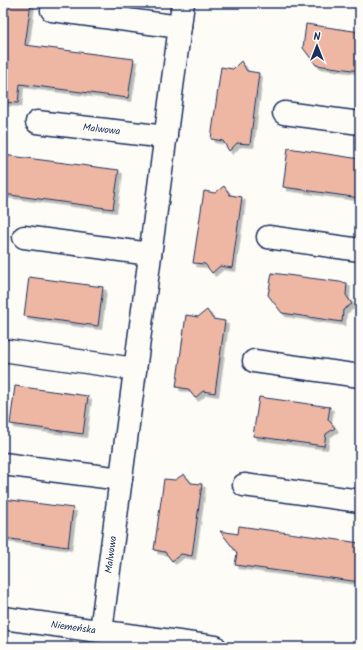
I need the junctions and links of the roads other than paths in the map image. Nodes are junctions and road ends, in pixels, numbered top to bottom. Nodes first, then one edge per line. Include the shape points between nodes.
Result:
1 (183, 3) edge
2 (52, 10) dead end
3 (180, 26) junction
4 (284, 113) dead end
5 (37, 122) dead end
6 (360, 124) edge
7 (166, 137) junction
8 (24, 237) dead end
9 (268, 238) dead end
10 (360, 250) edge
11 (150, 254) junction
12 (9, 351) dead end
13 (254, 361) dead end
14 (135, 369) junction
15 (360, 376) edge
16 (3, 464) edge
17 (121, 479) junction
18 (244, 485) dead end
19 (360, 501) edge
20 (3, 618) edge
21 (101, 631) junction
22 (215, 647) edge

1 - 3 street, Malwowa
2 - 3 street
3 - 7 street, Malwowa
4 - 6 street
5 - 7 street, Malwowa
7 - 11 street, Malwowa
8 - 11 street
9 - 10 street
11 - 14 street, Malwowa
12 - 14 street
13 - 15 street
14 - 17 street, Malwowa
16 - 17 street
17 - 21 street, Malwowa
18 - 19 street
20 - 21 street, Niemeńska
21 - 22 street, Niemeńska

